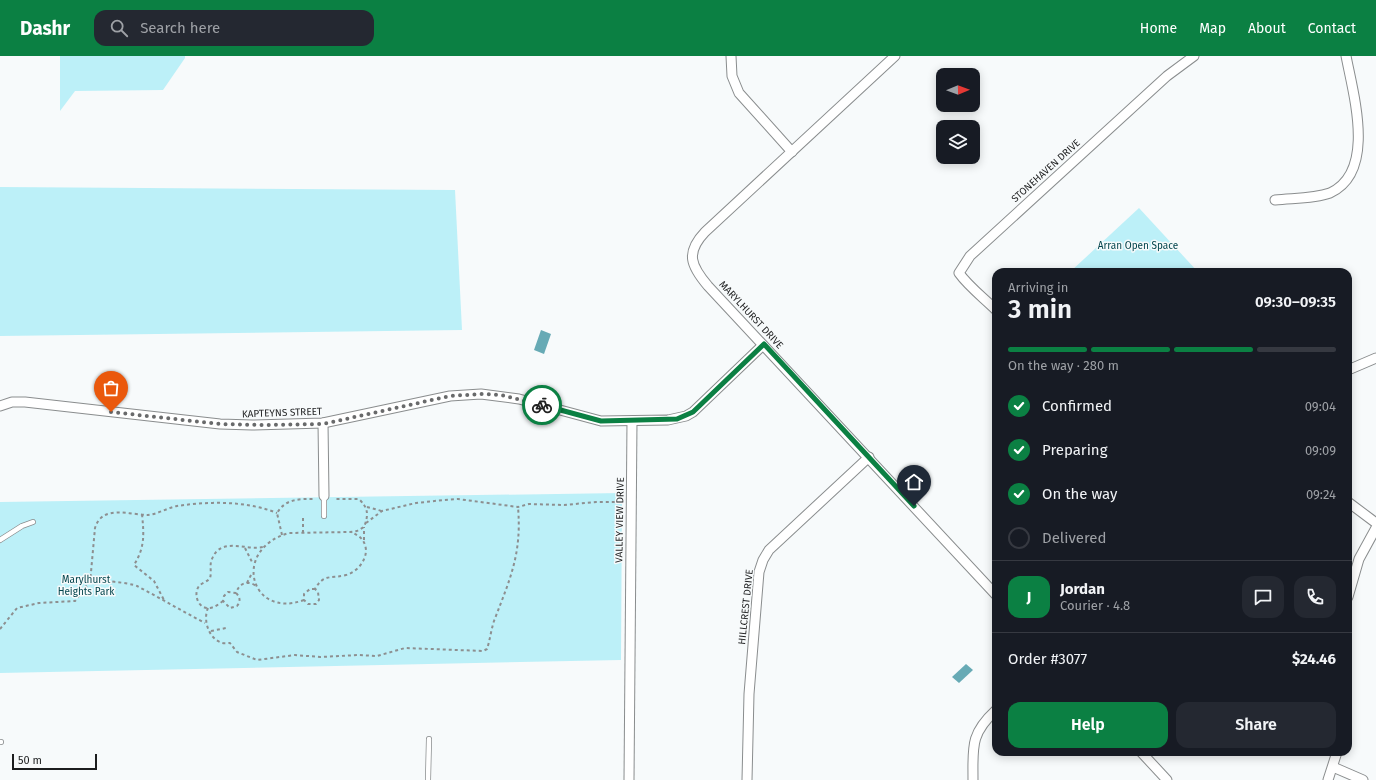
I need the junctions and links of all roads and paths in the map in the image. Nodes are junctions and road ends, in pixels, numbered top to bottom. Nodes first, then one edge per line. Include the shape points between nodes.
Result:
1 (732, 56) edge
2 (896, 56) edge
3 (1194, 56) edge
4 (1346, 56) edge
5 (792, 152) junction
6 (1275, 200) dead end
7 (992, 306) edge
8 (764, 344) junction
9 (1376, 358) edge
10 (1352, 368) edge
11 (0, 406) edge
12 (632, 421) junction
13 (323, 424) junction
14 (869, 457) junction
15 (324, 496) joint
16 (314, 499) dead end
17 (335, 499) dead end
18 (620, 502) dead end
19 (1352, 505) edge
20 (367, 507) junction
21 (518, 507) junction
22 (382, 511) junction
23 (277, 513) junction
24 (142, 514) junction
25 (303, 515) dead end
26 (324, 516) dead end
27 (33, 522) dead end
28 (366, 523) junction
29 (1376, 523) edge
30 (364, 527) junction
31 (1376, 528) edge
32 (350, 532) junction
33 (303, 533) junction
34 (282, 535) junction
35 (0, 540) edge
36 (364, 541) junction
37 (263, 547) junction
38 (245, 548) junction
39 (253, 564) junction
40 (252, 572) junction
41 (90, 583) junction
42 (247, 583) junction
43 (1352, 583) edge
44 (257, 587) junction
45 (315, 589) junction
46 (236, 592) junction
47 (992, 592) edge
48 (304, 600) junction
49 (223, 601) junction
50 (166, 603) junction
51 (208, 608) junction
52 (205, 623) junction
53 (226, 628) dead end
54 (0, 629) edge
55 (210, 631) junction
56 (992, 714) edge
57 (429, 739) dead end
58 (1145, 756) edge
59 (1336, 756) edge
60 (1333, 767) junction
61 (428, 780) edge
62 (629, 780) edge
63 (747, 780) edge
64 (973, 780) edge
65 (1167, 780) edge
66 (1328, 780) edge
67 (1363, 780) edge

1 - 5 street via 732,76 740,93
2 - 5 street, MARYLHURST DRIVE
3 - 7 street, STONEHAVEN DRIVE via 1166,76 970,256 959,273 966,283
4 - 6 street via 1363,129 1359,165 1353,175 1330,193
5 - 8 street, MARYLHURST DRIVE via 704,232 692,255 693,265 698,274
8 - 12 street via 693,412 673,419
8 - 14 street, MARYLHURST DRIVE
9 - 10 street
11 - 13 street, KAPTEYNS STREET via 12,402 25,402 220,424
12 - 13 street, KAPTEYNS STREET via 601,421 519,399 482,394 450,396
12 - 62 street, VALLEY VIEW DRIVE
13 - 15 street
14 - 47 street, MARYLHURST DRIVE
14 - 63 street, HILLCREST DRIVE via 769,550 763,560 759,572 749,694
15 - 26 lane
16 - 23 path via 290,500 280,507
17 - 20 path via 359,498
18 - 21 path via 528,504
19 - 29 street
20 - 22 path
20 - 28 path
21 - 22 path via 458,499 416,503
21 - 55 path via 519,531 514,568 487,648 483,651 405,648 377,656 320,657 294,654 257,660 238,652 230,643 221,643
22 - 28 path
23 - 24 path via 253,505 214,504 180,506 154,514
23 - 34 path
24 - 41 path via 107,514 96,522
24 - 50 path via 142,552 134,565 154,581
25 - 33 path
27 - 35 lane
28 - 30 path
30 - 32 path
30 - 36 path
31 - 43 street via 1359,559
32 - 33 path
32 - 36 path
33 - 34 path
34 - 37 path
36 - 45 path via 366,554 359,568 346,575 327,577
37 - 38 path
37 - 39 path
38 - 39 path
38 - 51 path via 231,545 223,547 213,555 210,578 200,586 196,595 200,605
39 - 40 path
40 - 42 path
40 - 44 path
41 - 50 path via 112,581 136,586
41 - 54 path via 76,601 39,603 17,608
42 - 44 path
42 - 46 path via 240,585
44 - 48 path via 269,599 280,604
45 - 48 path via 306,590
45 - 48 path via 319,600 312,605
46 - 49 path via 228,592
46 - 49 path via 240,602 237,606 230,608
49 - 51 path
50 - 52 path
51 - 52 path
52 - 55 path
53 - 55 path
56 - 64 street via 983,722 975,738
57 - 61 lane
58 - 65 street
59 - 60 street
60 - 66 street
60 - 67 street

